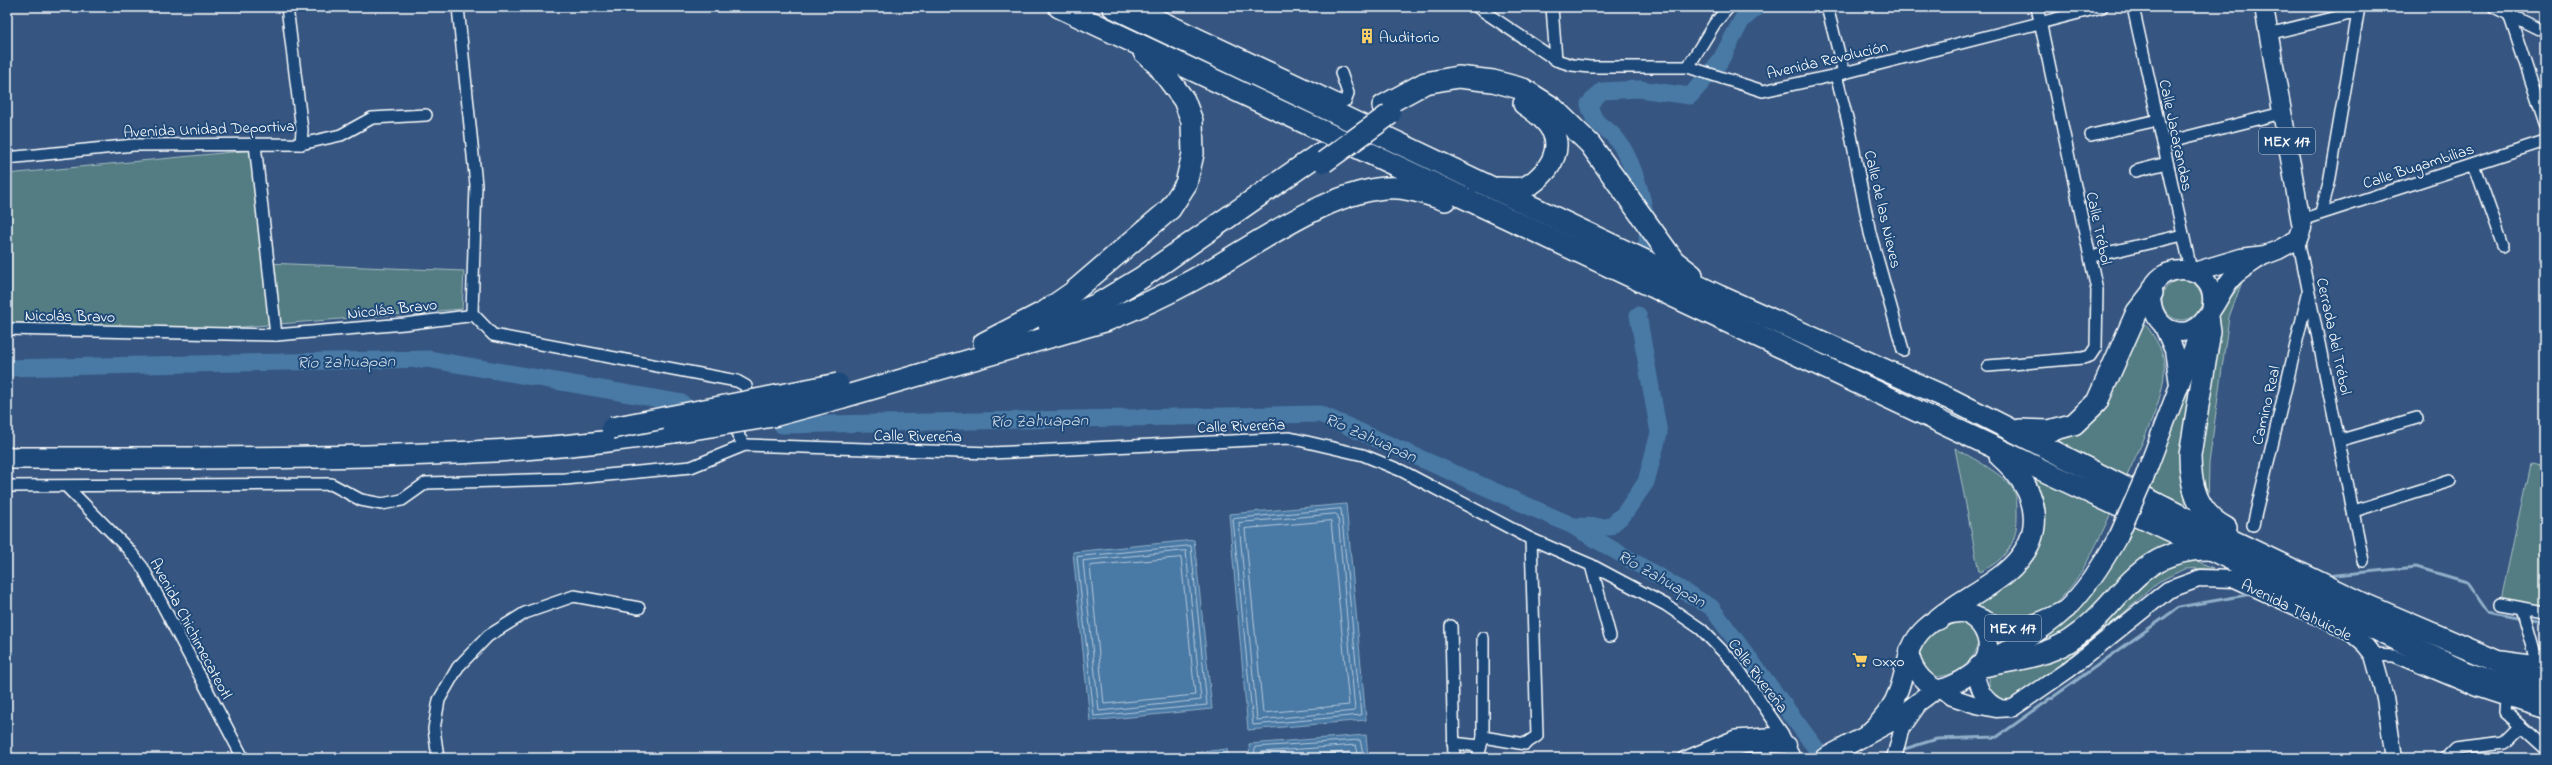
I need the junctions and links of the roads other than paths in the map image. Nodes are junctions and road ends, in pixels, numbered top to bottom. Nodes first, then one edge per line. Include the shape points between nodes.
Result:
1 (287, 7) edge
2 (458, 7) edge
3 (1059, 7) edge
4 (1113, 7) edge
5 (1141, 7) edge
6 (1477, 7) edge
7 (1552, 7) edge
8 (1729, 7) edge
9 (1827, 7) edge
10 (2037, 7) edge
11 (2102, 7) edge
12 (2133, 7) edge
13 (2264, 7) edge
14 (2494, 7) edge
15 (2359, 10) edge
16 (2509, 14) junction
17 (2041, 24) junction
18 (2545, 32) edge
19 (2268, 34) junction
20 (1133, 41) junction
21 (1556, 60) junction
22 (1692, 68) junction
23 (1342, 73) dead end
24 (1840, 74) junction
25 (1387, 110) junction
26 (2282, 113) junction
27 (426, 116) dead end
28 (2158, 120) junction
29 (2545, 122) edge
30 (2091, 135) dead end
31 (2545, 141) edge
32 (2163, 143) junction
33 (255, 144) junction
34 (301, 144) junction
35 (7, 158) edge
36 (1321, 158) junction
37 (2167, 163) junction
38 (2474, 164) junction
39 (2136, 171) dead end
40 (1496, 188) junction
41 (1478, 204) junction
42 (2321, 212) junction
43 (2301, 220) junction
44 (2183, 235) junction
45 (2298, 239) junction
46 (2504, 246) dead end
47 (2265, 254) junction
48 (2098, 255) dead end
49 (2192, 271) junction
50 (2309, 292) junction
51 (2152, 293) junction
52 (1719, 296) junction
53 (472, 313) junction
54 (2208, 317) junction
55 (2163, 325) junction
56 (7, 329) edge
57 (1067, 331) junction
58 (276, 335) junction
59 (984, 344) junction
60 (1904, 350) dead end
61 (1988, 366) dead end
62 (2179, 386) junction
63 (841, 390) junction
64 (2417, 418) dead end
65 (2002, 424) junction
66 (2341, 440) junction
67 (746, 445) junction
68 (7, 446) edge
69 (1986, 446) junction
70 (7, 458) edge
71 (2450, 480) dead end
72 (7, 486) edge
73 (67, 487) junction
74 (2354, 510) junction
75 (2253, 525) dead end
76 (1531, 539) junction
77 (2210, 549) junction
78 (2268, 556) junction
79 (2363, 561) dead end
80 (1591, 565) junction
81 (2500, 604) dead end
82 (639, 608) dead end
83 (2522, 608) junction
84 (2067, 609) junction
85 (2545, 612) edge
86 (1959, 613) junction
87 (1938, 619) junction
88 (1451, 626) dead end
89 (1610, 636) dead end
90 (1483, 638) dead end
91 (1909, 651) junction
92 (2373, 655) junction
93 (2478, 655) junction
94 (2541, 662) edge
95 (1980, 666) junction
96 (2545, 682) edge
97 (1939, 689) junction
98 (2506, 700) junction
99 (2545, 700) edge
100 (1921, 702) junction
101 (2006, 709) junction
102 (2545, 713) edge
103 (2520, 726) junction
104 (1865, 735) junction
105 (1481, 742) junction
106 (1453, 744) junction
107 (1789, 745) edge
108 (2545, 748) edge
109 (243, 758) edge
110 (438, 758) edge
111 (1454, 758) edge
112 (1478, 758) edge
113 (1683, 758) edge
114 (1720, 758) edge
115 (1824, 758) edge
116 (1894, 758) edge
117 (2394, 758) edge
118 (2446, 758) edge

1 - 34 street, Avenida Unidad Deportiva via 302,130
2 - 53 street via 476,185
3 - 20 highway
4 - 40 highway
5 - 23 street via 1342,102 1348,94
6 - 21 street, Avenida Revolución
7 - 21 street
8 - 22 street via 1715,22
9 - 24 street, Calle de las Nieves
10 - 17 street, Calle Trébol
11 - 17 street, Avenida Revolución
12 - 28 street, Calle Jacarandas
13 - 19 main road, MEX 117
14 - 16 street
15 - 19 street
15 - 42 street
16 - 18 street
16 - 29 street
17 - 24 street, Avenida Revolución
17 - 61 street, Calle Trébol via 2097,290 2096,347 2090,356 2083,358
19 - 26 main road, MEX 117
20 - 41 highway
20 - 59 highway via 1158,65 1184,100 1192,121 1193,154 1186,184 1170,209 1072,293 1046,311
21 - 22 street, Avenida Revolución via 1590,67
22 - 24 street, Avenida Revolución via 1763,91
24 - 60 street, Calle de las Nieves via 1870,233
25 - 36 highway
25 - 40 highway via 1434,93 1460,88 1500,93 1518,100 1543,117 1556,138 1555,157 1542,176 1525,187
25 - 52 highway via 1425,83 1458,77 1493,81 1523,89 1553,108 1590,144 1674,261
26 - 32 street
26 - 43 main road, MEX 117
27 - 34 street via 372,118 341,135
28 - 30 street
28 - 32 street, Calle Jacarandas
31 - 38 street, Calle Bugambilias
32 - 37 street, Calle Jacarandas
33 - 34 street, Avenida Unidad Deportiva
33 - 35 street, Avenida Unidad Deportiva via 134,145
33 - 58 street
36 - 57 highway via 1137,293
36 - 59 highway via 1098,304 1053,323
37 - 39 street
37 - 44 street, Calle Jacarandas
38 - 42 street, Calle Bugambilias
38 - 46 street
40 - 52 highway
41 - 57 highway via 1462,206 1398,188 1354,194 1311,212 1193,280 1140,307 1105,321
41 - 69 highway
42 - 43 street, Calle Bugambilias
43 - 45 main road, MEX 117 via 2302,228
44 - 48 street
44 - 49 street, Calle Jacarandas
45 - 47 main road, MEX 117
45 - 50 street, Cerrada del Trébol
47 - 49 main road, MEX 117
47 - 54 main road, MEX 117 via 2232,278
49 - 51 main road, MEX 117 via 2182,269 2166,273 2160,278
49 - 54 main road, MEX 117 via 2205,279 2212,291
50 - 66 street, Cerrada del Trébol
50 - 75 street, Camino Real
51 - 55 main road, MEX 117 via 2153,311
51 - 65 highway via 2137,312 2097,402 2074,424 2049,431 2024,431
52 - 65 highway
53 - 58 street, Nicolás Bravo via 468,316 404,324
53 - 67 street via 493,335 737,381 746,386 747,392 738,436
54 - 55 main road via 2184,331
54 - 62 main road, MEX 117
54 - 78 highway via 2210,331 2190,455 2193,492 2215,522 2247,540
55 - 62 main road, MEX 117 via 2174,350
56 - 58 street, Nicolás Bravo
57 - 63 highway
59 - 63 highway
62 - 84 main road, MEX 117, bridge via 2144,478 2118,535 2098,572
63 - 68 highway, bridge via 612,428 500,438 199,446
63 - 70 highway, bridge via 773,416 616,442 499,452 300,457
64 - 66 street
65 - 78 highway via 2185,518
66 - 74 street, Cerrada del Trébol
67 - 73 street via 691,467 565,479 426,483 402,500 382,504 361,500 331,484
67 - 76 street, Calle Rivereña via 992,453 1290,438 1363,455 1402,471
69 - 77 highway
69 - 87 highway via 2013,469 2028,491 2035,512 2034,530 2027,547 2004,574
71 - 74 street
72 - 73 street
73 - 109 street, Avenida Chichimecateotl via 128,549 143,568
74 - 79 street, Cerrada del Trébol
76 - 80 street, Calle Rivereña
76 - 105 street via 1537,736 1525,744
77 - 95 highway via 2180,552 2157,560 2123,588 2080,633 2056,649
77 - 99 highway via 2464,672
78 - 93 highway via 2366,605
80 - 89 street
80 - 107 street, Calle Rivereña via 1666,605 1701,629 1735,664
81 - 83 street
82 - 110 street via 574,596 525,613 488,636 458,667 439,700 434,728
83 - 85 street
83 - 94 street
84 - 86 main road, MEX 117 via 2047,619 2016,628 1999,627 1973,614
84 - 95 main road, MEX 117 via 2025,640
86 - 87 main road, MEX 117
86 - 95 main road, MEX 117 via 1976,620 1983,629 1987,644
87 - 91 main road, MEX 117 via 1918,635
88 - 106 street
90 - 105 street
91 - 97 main road via 1912,664 1919,676
91 - 104 main road, MEX 117 via 1894,701 1884,717
92 - 98 street via 2394,656
92 - 101 main road, Avenida Tlahuicole via 2349,631 2236,579 2201,578 2168,590 2052,682 2022,704
92 - 117 main road, Avenida Tlahuicole via 2385,698
93 - 94 street
93 - 96 highway
95 - 97 main road, MEX 117
95 - 101 main road, MEX 117 via 1978,683 1984,695 1993,704
97 - 100 main road, MEX 117
97 - 101 main road via 1964,702
98 - 102 street
98 - 103 street via 2505,712
100 - 104 main road, MEX 117 via 1893,721
100 - 116 street via 1901,731
103 - 108 street
103 - 118 street via 2504,744 2455,749
104 - 115 main road, MEX 117
105 - 106 street
105 - 112 street
106 - 111 street
107 - 113 street via 1735,736
107 - 114 main road via 1734,747

